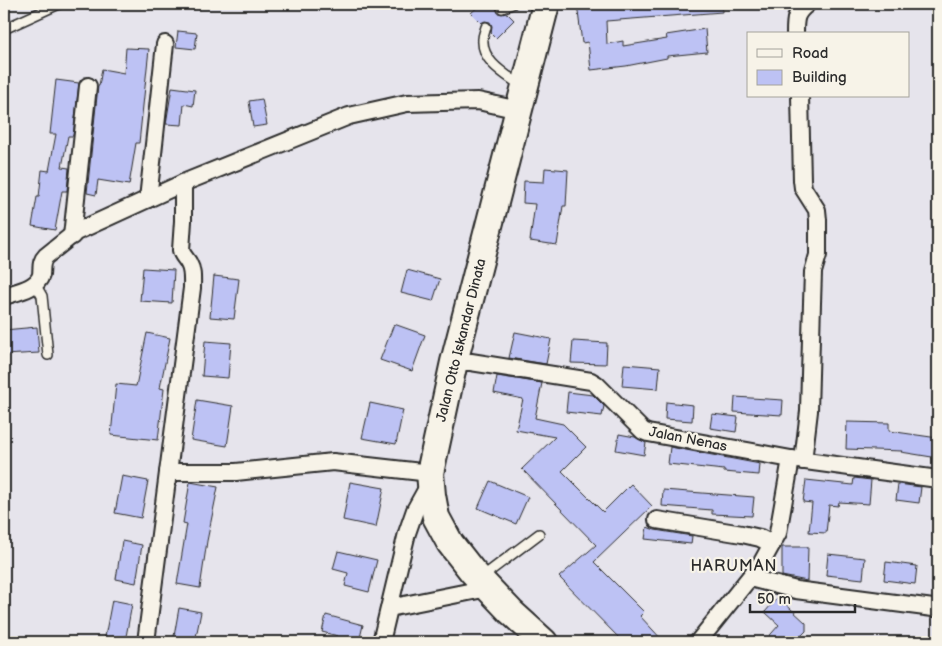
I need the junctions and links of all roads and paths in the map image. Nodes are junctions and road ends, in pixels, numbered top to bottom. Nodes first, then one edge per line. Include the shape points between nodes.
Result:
1 (59, 4) edge
2 (512, 4) edge
3 (807, 4) edge
4 (502, 8) dead end
5 (542, 9) edge
6 (486, 27) dead end
7 (4, 29) edge
8 (795, 32) edge
9 (165, 44) dead end
10 (88, 86) dead end
11 (800, 98) edge
12 (522, 99) junction
13 (183, 183) junction
14 (148, 199) junction
15 (72, 236) junction
16 (35, 284) junction
17 (4, 296) edge
18 (48, 355) dead end
19 (454, 362) junction
20 (797, 460) junction
21 (168, 472) junction
22 (430, 477) junction
23 (938, 480) edge
24 (657, 520) dead end
25 (539, 534) dead end
26 (772, 544) junction
27 (750, 578) junction
28 (484, 583) junction
29 (938, 607) edge
30 (389, 608) junction
31 (146, 642) edge
32 (381, 642) edge
33 (544, 642) edge
34 (698, 642) edge

1 - 7 lane
2 - 4 lane
3 - 8 street via 798,12
5 - 12 main road, Jalan Otto Iskandar Dinata
6 - 12 lane via 484,50 490,62
9 - 14 street
10 - 15 street
11 - 20 street via 802,180 816,210 818,256 813,272 809,411
12 - 13 street via 407,103 349,116
12 - 19 main road, Jalan Otto Iskandar Dinata
13 - 14 street
13 - 21 street via 181,250 190,265 192,288
14 - 15 street
15 - 16 street via 42,259 40,276
16 - 17 street
16 - 18 lane via 42,296
19 - 20 street, Jalan Nenas via 591,382 648,433
19 - 22 main road, Jalan Otto Iskandar Dinata
20 - 23 street, Jalan Nenas
20 - 26 street via 778,533
21 - 22 street via 236,472 332,462
21 - 31 street
22 - 28 main road, Jalan Otto Iskandar Dinata via 436,517 450,543
22 - 30 street via 407,533
24 - 26 street via 742,534
25 - 28 lane
26 - 27 street
27 - 29 street via 796,590
27 - 34 street
28 - 30 street
28 - 33 main road, Jalan Otto Iskandar Dinata
30 - 32 street

